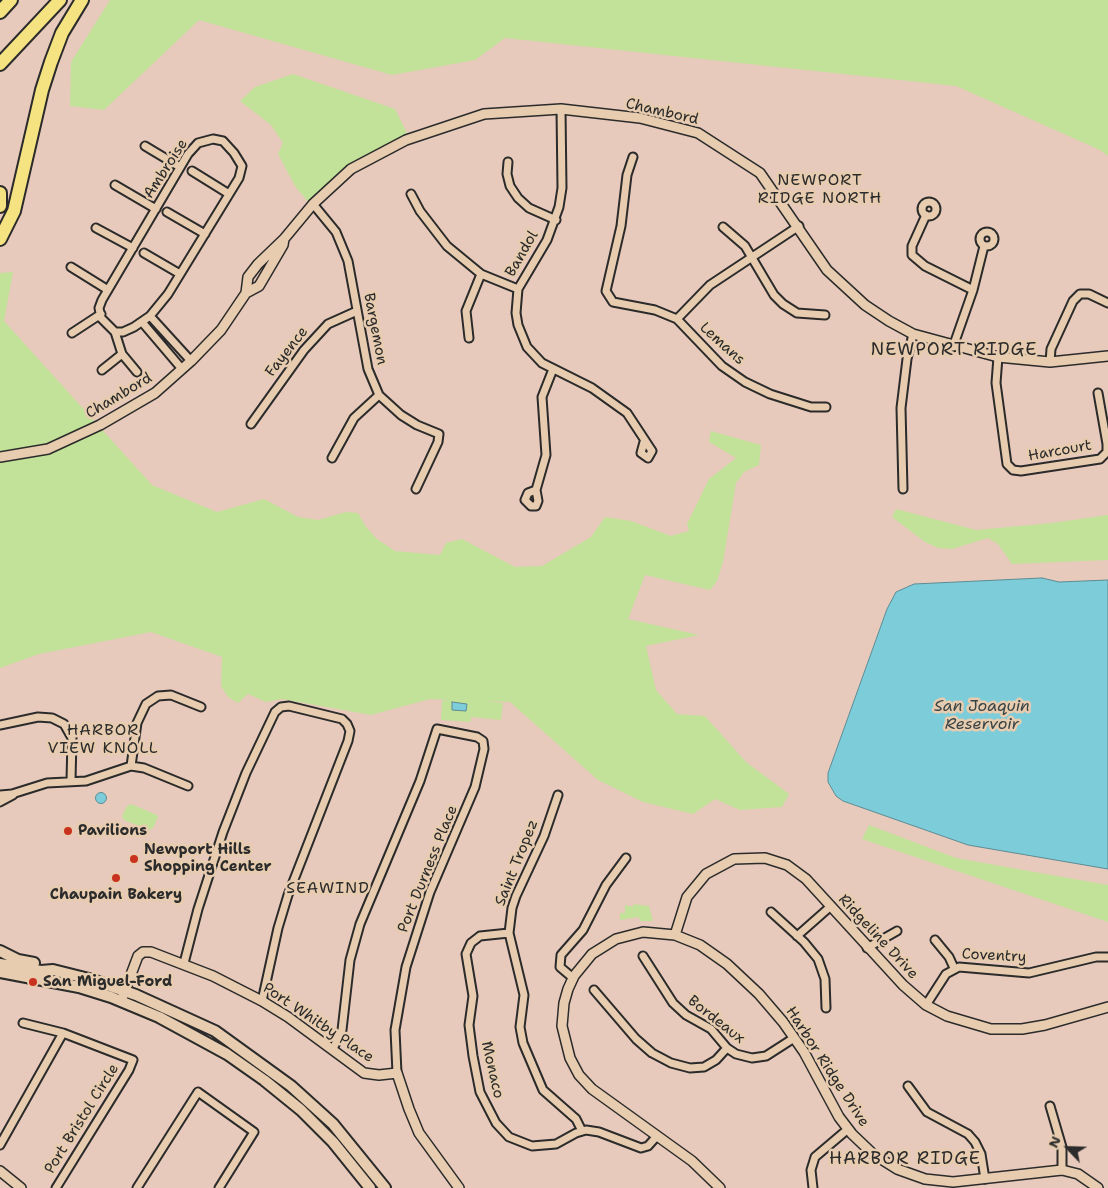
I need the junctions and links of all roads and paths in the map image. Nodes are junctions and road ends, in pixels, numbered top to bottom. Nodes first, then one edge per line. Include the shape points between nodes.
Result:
1 (11, 0) edge
2 (60, 0) edge
3 (82, 0) edge
4 (0, 12) edge
5 (0, 64) edge
6 (562, 109) junction
7 (145, 146) dead end
8 (632, 157) dead end
9 (508, 162) dead end
10 (180, 168) junction
11 (192, 171) dead end
12 (115, 185) dead end
13 (0, 193) edge
14 (229, 194) junction
15 (412, 194) dead end
16 (312, 204) junction
17 (0, 206) edge
18 (156, 209) junction
19 (168, 212) dead end
20 (926, 215) dead end
21 (556, 220) junction
22 (799, 226) junction
23 (723, 227) dead end
24 (96, 228) dead end
25 (204, 234) junction
26 (0, 239) edge
27 (284, 239) junction
28 (984, 246) dead end
29 (133, 248) junction
30 (144, 253) dead end
31 (751, 256) junction
32 (259, 262) junction
33 (71, 267) dead end
34 (270, 269) junction
35 (180, 274) junction
36 (481, 274) junction
37 (518, 289) junction
38 (108, 290) junction
39 (973, 290) junction
40 (249, 292) junction
41 (1108, 303) edge
42 (357, 311) junction
43 (101, 314) junction
44 (825, 315) dead end
45 (150, 316) junction
46 (677, 319) junction
47 (142, 322) junction
48 (116, 332) junction
49 (72, 333) dead end
50 (913, 334) junction
51 (469, 338) dead end
52 (953, 346) junction
53 (122, 354) junction
54 (1108, 356) edge
55 (998, 357) junction
56 (191, 361) junction
57 (1050, 362) junction
58 (552, 368) junction
59 (182, 369) junction
60 (102, 370) dead end
61 (137, 372) dead end
62 (1098, 393) dead end
63 (379, 395) junction
64 (826, 407) dead end
65 (250, 424) dead end
66 (644, 442) dead end
67 (0, 457) edge
68 (332, 458) dead end
69 (416, 489) dead end
70 (536, 490) dead end
71 (903, 490) dead end
72 (201, 707) dead end
73 (0, 725) edge
74 (131, 766) junction
75 (71, 781) junction
76 (188, 786) dead end
77 (16, 794) junction
78 (0, 795) edge
79 (558, 795) dead end
80 (0, 802) edge
81 (626, 858) dead end
82 (831, 906) junction
83 (771, 912) dead end
84 (897, 932) dead end
85 (509, 933) junction
86 (675, 935) junction
87 (798, 936) junction
88 (935, 940) dead end
89 (867, 948) junction
90 (0, 951) edge
91 (643, 956) dead end
92 (1108, 957) edge
93 (184, 963) junction
94 (0, 964) edge
95 (954, 968) junction
96 (51, 970) junction
97 (0, 972) edge
98 (573, 978) junction
99 (124, 990) junction
100 (594, 990) dead end
101 (121, 1001) junction
102 (262, 1001) junction
103 (926, 1005) junction
104 (1108, 1007) edge
105 (826, 1008) dead end
106 (23, 1023) dead end
107 (63, 1033) junction
108 (794, 1038) junction
109 (727, 1048) junction
110 (333, 1049) junction
111 (397, 1073) junction
112 (908, 1086) dead end
113 (1050, 1106) dead end
114 (848, 1129) junction
115 (582, 1131) junction
116 (657, 1136) junction
117 (0, 1146) edge
118 (1062, 1170) junction
119 (0, 1171) edge
120 (985, 1180) junction
121 (21, 1188) edge
122 (56, 1188) edge
123 (137, 1188) edge
124 (219, 1188) edge
125 (370, 1188) edge
126 (385, 1188) edge
127 (458, 1188) edge
128 (720, 1188) edge
129 (813, 1188) edge
130 (1098, 1188) edge

1 - 4 highway
2 - 5 highway
3 - 26 highway via 62,33 51,62 14,211
6 - 16 street, Chambord via 484,114 406,140 351,169
6 - 21 street, Bandol via 562,188
6 - 22 street, Chambord via 640,118 698,133 760,173
7 - 10 street
8 - 46 street, Lemans via 606,291 613,302 655,310
9 - 21 street via 506,174 518,198 530,208
10 - 14 street, Ambroise via 198,142 223,141 242,166
10 - 18 street, Ambroise
11 - 14 street
12 - 18 street
13 - 17 highway
14 - 25 street, Ambroise
15 - 36 street via 420,211 447,246
16 - 27 street, Chambord
16 - 42 street, Bargemon via 336,232 348,261
18 - 29 street, Ambroise
19 - 25 street
20 - 39 street via 912,246 912,255 925,266
21 - 37 street, Bandol
22 - 31 street
22 - 50 street, Chambord via 827,270 844,288
23 - 31 street via 745,246
24 - 29 street
25 - 35 street, Ambroise
27 - 32 street, Chambord
27 - 34 street, Chambord
28 - 39 street
29 - 38 street, Ambroise
30 - 35 street
31 - 44 street via 783,304 797,313
31 - 46 street via 710,285
32 - 34 street
32 - 40 street, Chambord via 248,277
33 - 38 street
34 - 40 street, Chambord
35 - 45 street, Ambroise
36 - 37 street
36 - 51 street via 466,311
37 - 58 street, Bandol via 516,313 522,337 534,355
38 - 43 street, Ambroise via 99,308
39 - 52 street
40 - 56 street, Chambord via 221,330
41 - 57 street via 1089,294 1080,294 1073,301 1050,349
42 - 63 street, Bargemon via 368,369
42 - 65 street, Fayence via 328,324 304,350
43 - 48 street
43 - 49 street
45 - 47 street, Ambroise
45 - 56 street
46 - 64 street, Lemans via 722,366 745,382 788,401
47 - 48 street, Ambroise
47 - 59 street
48 - 53 street
50 - 52 street, Chambord
50 - 71 street via 901,408
52 - 55 street, Chambord
53 - 60 street
53 - 61 street
54 - 57 street, Chambord
55 - 57 street, Chambord
55 - 62 street, Harcourt via 996,383 1007,464 1013,470 1100,459 1107,452 1107,444
56 - 59 street, Chambord
58 - 66 street, Bandol via 592,388 627,413
58 - 70 street via 541,403 546,455
59 - 67 street, Chambord via 155,393 100,425 48,449
63 - 68 street via 354,418
63 - 69 street, Bargemon via 401,415 439,434
72 - 74 street via 171,695 158,696 146,704 137,723
73 - 75 street via 38,717 52,718 64,724 72,738
74 - 75 street via 86,781
74 - 76 street
75 - 77 street via 47,783
77 - 78 street
77 - 80 street
79 - 85 street, Saint Tropez via 544,836 516,896
81 - 98 street via 606,886 583,930 561,954 560,967
82 - 86 street, Ridgeline Drive via 806,879 787,865 765,858 741,858 716,867 693,888 682,908
82 - 87 street
82 - 89 street, Ridgeline Drive
83 - 87 street
84 - 89 street
85 - 115 street, Saint Tropez via 524,994 520,1027 523,1043 543,1090 576,1119
85 - 115 street, Monaco via 480,936 471,943 466,954 473,996 469,1025 472,1056 480,1092 496,1123 509,1137 524,1144 548,1146
86 - 98 street, Harbor Ridge Drive via 643,932 616,939 592,954
86 - 108 street, Harbor Ridge Drive via 700,945 728,964 765,1000
87 - 105 street via 812,950 822,969
88 - 95 street
89 - 103 street, Ridgeline Drive
90 - 96 main road
91 - 109 street, Bordeaux via 673,1003 686,1015 711,1029
92 - 95 street, Coventry via 1029,973 985,967
93 - 99 street, Port Whitby Place via 143,952 138,956
93 - 102 street, Port Whitby Place
93 - 102 street via 223,832 275,712 289,706 338,718 348,724 348,741 288,895
94 - 96 main road
95 - 103 street, Coventry via 946,974
96 - 99 main road
97 - 101 main road via 79,987
98 - 116 street, Harbor Ridge Drive via 562,1013 563,1036 579,1075 592,1089
99 - 101 street
99 - 126 main road via 215,1031 292,1086 334,1124
100 - 109 street via 640,1043 671,1063 690,1068 704,1067
101 - 125 main road via 160,1017 218,1049 264,1080 333,1142
102 - 110 street, Port Whitby Place
103 - 104 street, Ridgeline Drive via 961,1022 1007,1030 1045,1026
106 - 107 street, Port Bristol Circle
107 - 117 street
107 - 122 street, Port Bristol Circle via 133,1060
108 - 109 street, Bordeaux via 760,1057 744,1057
108 - 114 street, Harbor Ridge Drive
110 - 111 street, Port Whitby Place via 364,1073 379,1076
110 - 111 street, Port Durness Place via 342,1030 349,969 360,924 420,781 437,729 481,739 484,754 470,804 430,892 410,952 395,1030
111 - 127 street, Port Durness Place via 414,1124
112 - 120 street via 928,1112 968,1134 976,1142
113 - 118 street via 1062,1147
114 - 120 street, Harbor Ridge Drive via 873,1154 911,1174 953,1182
114 - 129 street via 815,1157 811,1170
115 - 116 street via 599,1132 641,1148 648,1146
116 - 128 street, Harbor Ridge Drive
118 - 120 street, Harbor Ridge Drive
118 - 130 street, Harbor Ridge Drive via 1086,1178
119 - 121 street
123 - 124 street via 198,1092 254,1132

